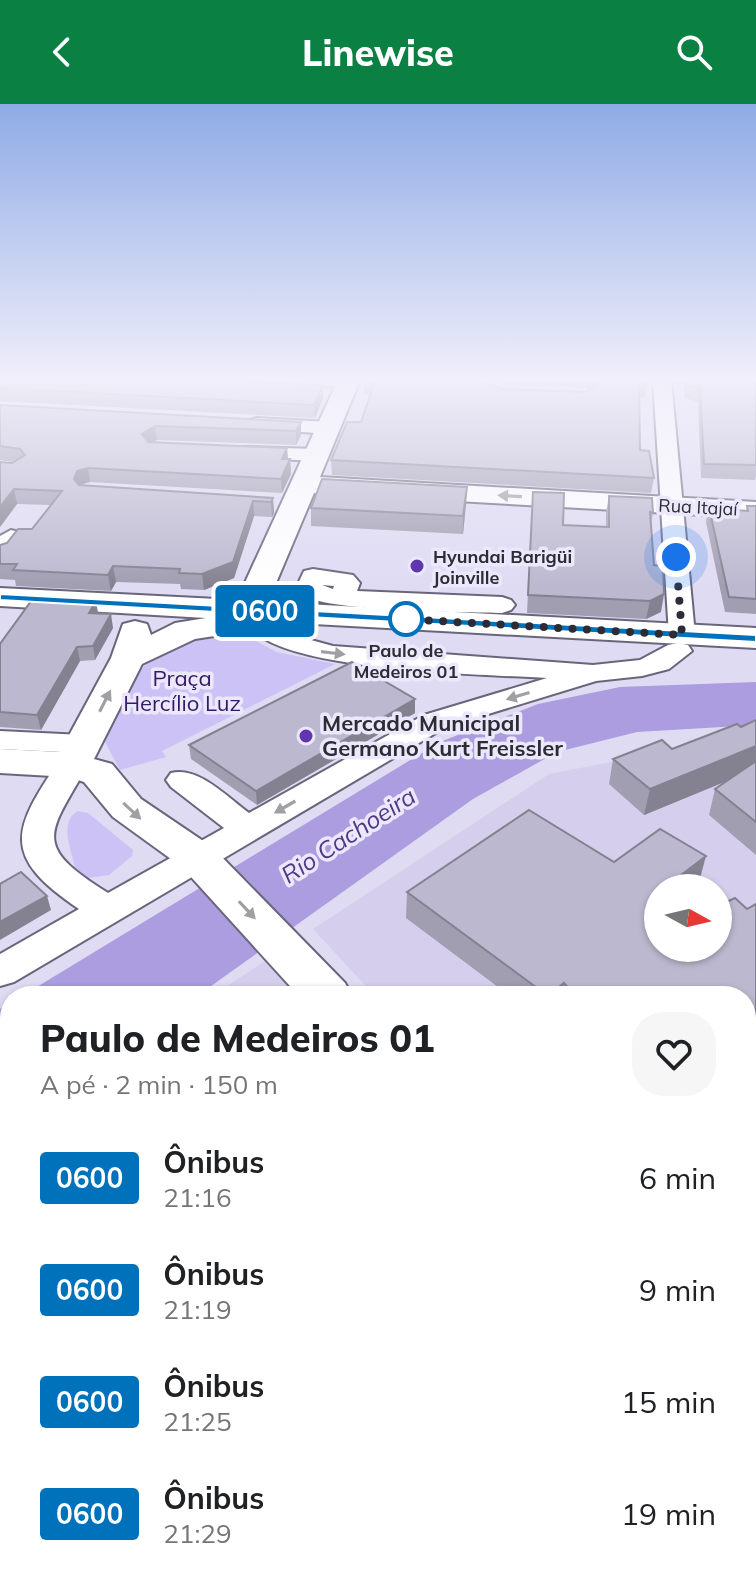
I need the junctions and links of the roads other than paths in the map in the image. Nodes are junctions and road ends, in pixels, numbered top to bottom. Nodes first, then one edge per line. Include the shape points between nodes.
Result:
1 (320, 449) edge
2 (668, 449) edge
3 (215, 452) edge
4 (318, 455) junction
5 (293, 497) junction
6 (672, 505) junction
7 (756, 510) edge
8 (0, 597) edge
9 (343, 597) dead end
10 (502, 605) dead end
11 (0, 610) edge
12 (120, 616) junction
13 (255, 618) junction
14 (756, 638) edge
15 (680, 643) junction
16 (756, 655) edge
17 (128, 658) junction
18 (593, 673) junction
19 (0, 740) edge
20 (78, 754) junction
21 (0, 761) edge
22 (182, 780) dead end
23 (247, 828) junction
24 (203, 862) junction
25 (107, 910) junction
26 (0, 972) edge
27 (318, 986) edge

1 - 4 main road
2 - 6 street
3 - 4 street
4 - 5 main road
6 -> 5 main road, Rua Itajaí
5 - 13 main road
6 - 7 main road, Rua Itajaí
6 - 15 street
8 - 13 main road
9 - 10 street
11 - 12 main road
12 - 13 main road
12 - 17 main road via 135,631
13 - 15 main road
13 - 17 main road via 187,630
13 -> 18 street via 290,643 333,654
14 - 15 main road
15 - 16 main road
15 - 18 street via 659,663
20 -> 17 main road
18 -> 23 street via 435,721
19 - 20 street
20 - 21 main road
20 -> 24 main road via 127,808
20 - 25 street via 41,823 37,852
22 - 23 street
23 - 24 street
24 - 25 street
24 -> 27 main road
25 - 26 street

